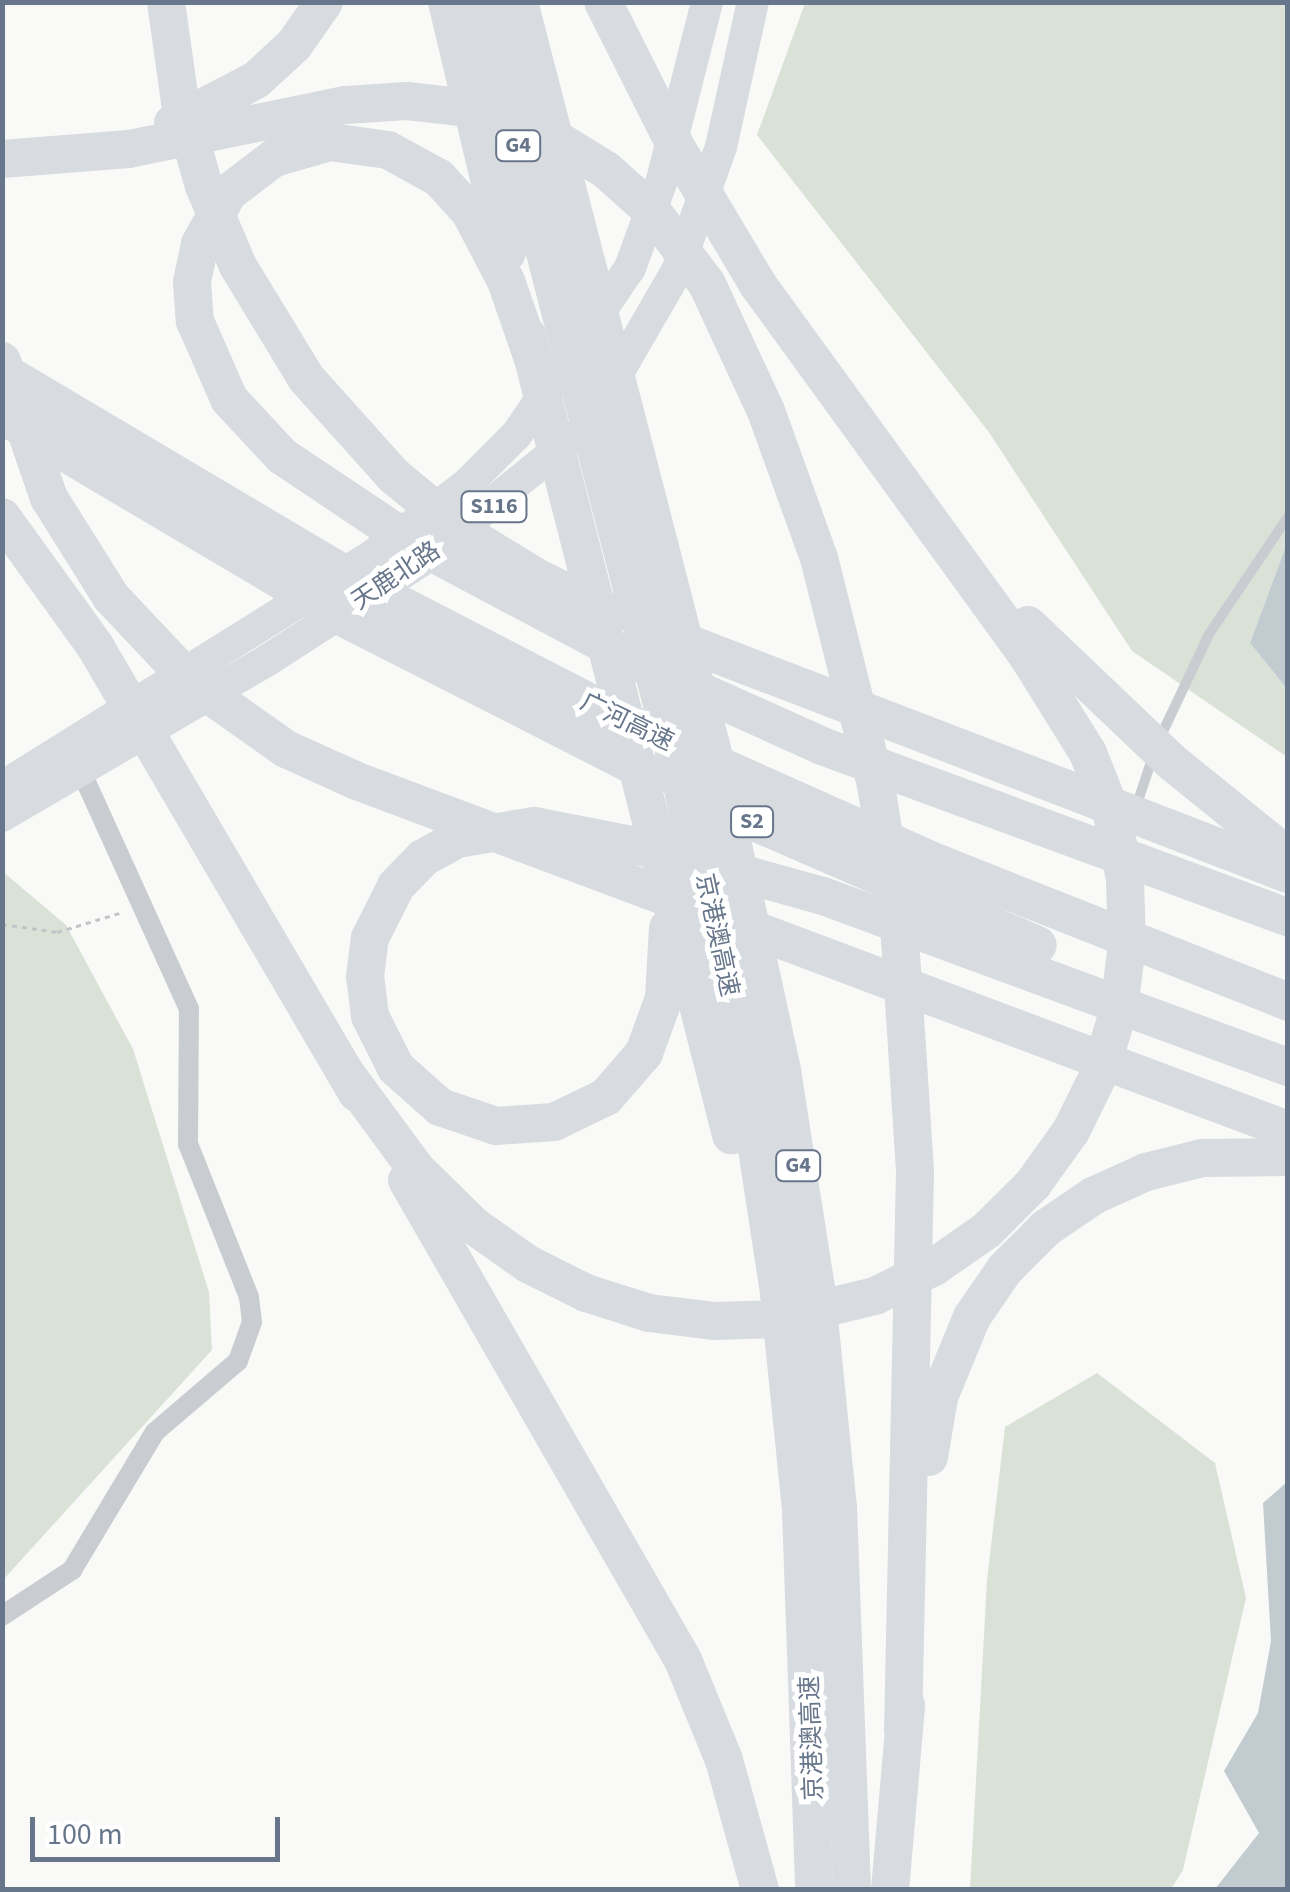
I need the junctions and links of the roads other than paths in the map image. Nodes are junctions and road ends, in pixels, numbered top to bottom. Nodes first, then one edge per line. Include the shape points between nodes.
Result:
1 (166, 2) edge
2 (324, 2) edge
3 (447, 2) edge
4 (480, 2) edge
5 (518, 2) edge
6 (603, 2) edge
7 (706, 2) edge
8 (753, 2) edge
9 (2, 157) edge
10 (521, 317) junction
11 (2, 361) edge
12 (2, 371) edge
13 (848, 414) junction
14 (2, 415) edge
15 (92, 449) junction
16 (2, 516) edge
17 (1288, 518) edge
18 (249, 633) junction
19 (268, 660) junction
20 (169, 700) junction
21 (80, 769) junction
22 (2, 787) edge
23 (1136, 808) dead end
24 (2, 816) edge
25 (1288, 856) edge
26 (663, 872) junction
27 (1288, 874) edge
28 (1288, 916) edge
29 (1288, 1002) edge
30 (1288, 1042) edge
31 (1288, 1067) edge
32 (344, 1071) junction
33 (1288, 1130) edge
34 (1288, 1156) edge
35 (2, 1616) edge
36 (808, 1618) junction
37 (904, 1729) junction
38 (760, 1890) edge
39 (814, 1890) edge
40 (852, 1890) edge
41 (890, 1890) edge

1 - 27 highway via 180,102 204,186 238,266 306,378 363,445 427,504 536,578 614,614
2 - 9 highway via 276,64 212,108 110,140
3 - 10 highway
4 - 36 highway, 京港澳高速 / G4 via 702,864 746,1077 779,1293
5 - 40 highway, 京港澳高速 / G4 via 738,856 800,1180 838,1507
6 - 13 highway via 715,216
7 - 18 main road, 天鹿北路 / S116 via 649,222 602,316 544,403 466,485
8 - 19 main road, 天鹿北路 / S116 via 720,147 677,270 578,432 480,518
9 - 37 highway via 130,149 376,102 438,103 554,138 606,170 652,211 699,271 794,484 840,633 876,784 900,938 914,1172
10 - 26 highway
10 - 28 highway via 470,212 424,166 350,142 311,145 242,179 216,209 192,282 195,321 215,376 266,442 403,536 651,670 892,773
11 - 33 highway via 33,463 88,566 162,656 270,738 357,781
12 - 15 highway, 广河高速 / S2
13 - 25 highway via 948,538 1056,654 1173,763
13 - 32 highway via 1028,655 1101,783 1122,862 1128,944 1111,1041 1087,1102 1034,1184 961,1250 874,1296 812,1314 714,1321 633,1308 556,1280 474,1226 390,1138
14 - 15 highway, 广河高速 / S2
15 - 29 highway, 广河高速 / S2 via 655,736 935,862
15 - 30 highway, 广河高速 / S2 via 364,629 688,793 954,910
16 - 32 highway via 95,646
17 - 23 lane via 1258,554 1170,705
18 - 19 main road
18 - 20 main road, 天鹿北路 / S116
19 - 20 main road, 天鹿北路 / S116
20 - 21 main road, 天鹿北路 / S116
20 - 22 main road, 天鹿北路 / S116
21 - 24 main road, 天鹿北路 / S116
21 - 35 street via 189,1009 188,1144 250,1297 252,1322 238,1362 155,1432 72,1570
26 - 31 highway via 664,998 633,1069 606,1096 554,1122 496,1126 458,1116 409,1083 377,1034 365,977 376,920 408,871 457,839 514,826 574,831 904,922
26 - 36 highway via 742,1188 784,1498
32 - 38 highway via 682,1660 724,1760
34 - 37 highway via 1202,1158 1119,1183 1035,1238 976,1310 948,1369 934,1425
36 - 39 highway, 京港澳高速 / G4
37 - 41 highway

